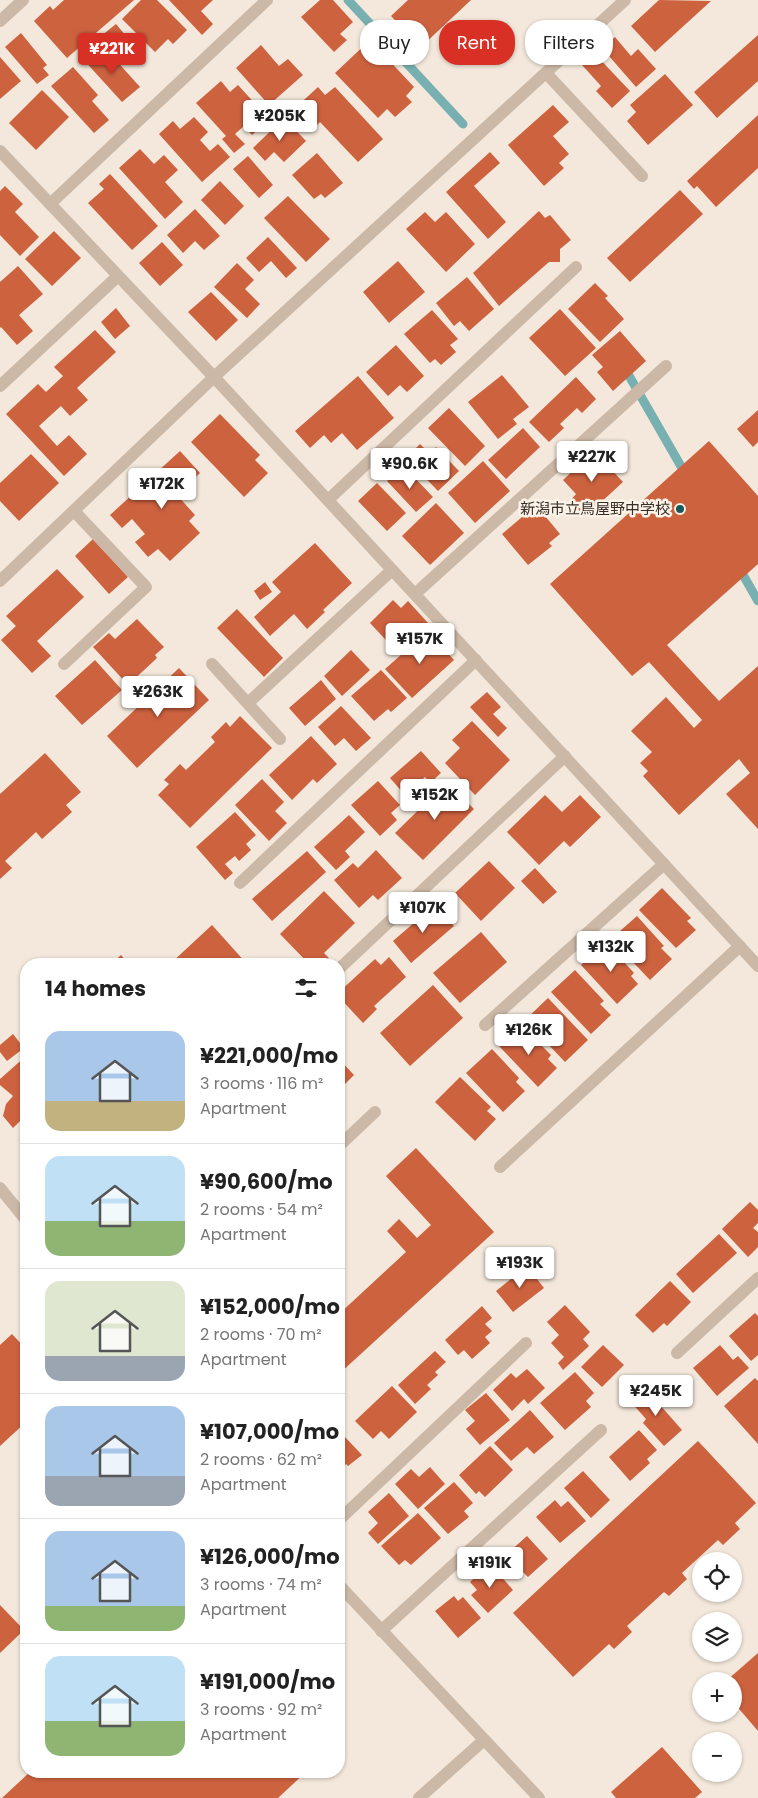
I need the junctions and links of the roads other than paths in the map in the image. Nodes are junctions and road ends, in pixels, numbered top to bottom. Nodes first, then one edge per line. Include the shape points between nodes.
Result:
1 (23, 0) edge
2 (267, 0) edge
3 (625, 0) edge
4 (0, 21) edge
5 (546, 73) junction
6 (2, 156) edge
7 (642, 176) dead end
8 (50, 204) junction
9 (576, 267) dead end
10 (118, 276) junction
11 (666, 366) dead end
12 (214, 377) junction
13 (0, 386) edge
14 (328, 500) junction
15 (74, 510) junction
16 (392, 570) junction
17 (0, 581) edge
18 (415, 594) junction
19 (476, 660) junction
20 (64, 664) dead end
21 (212, 664) dead end
22 (248, 703) junction
23 (280, 739) dead end
24 (565, 756) junction
25 (664, 864) junction
26 (240, 883) dead end
27 (740, 946) junction
28 (345, 963) edge
29 (758, 966) edge
30 (485, 1025) dead end
31 (375, 1112) dead end
32 (345, 1140) edge
33 (500, 1167) dead end
34 (0, 1188) edge
35 (20, 1213) edge
36 (758, 1278) edge
37 (526, 1343) dead end
38 (677, 1353) dead end
39 (601, 1430) dead end
40 (345, 1514) edge
41 (345, 1592) edge
42 (381, 1631) junction
43 (484, 1740) junction
44 (419, 1798) edge
45 (539, 1798) edge

1 - 4 street
2 - 8 street
3 - 5 street
5 - 7 street
5 - 12 street
6 - 8 street
8 - 10 street
9 - 14 street
10 - 12 street
10 - 13 street
11 - 18 street
12 - 14 street
12 - 15 street
14 - 16 street
15 - 17 street
15 - 20 street via 146,587
16 - 18 street
16 - 22 street
18 - 19 street
19 - 24 street
19 - 26 street
21 - 22 street
22 - 23 street
24 - 25 street
24 - 28 street
25 - 27 street
25 - 30 street
27 - 29 street
27 - 33 street
31 - 32 street
34 - 35 street
36 - 38 street
37 - 40 street
39 - 42 street
41 - 42 street
42 - 43 street
43 - 44 street
43 - 45 street

